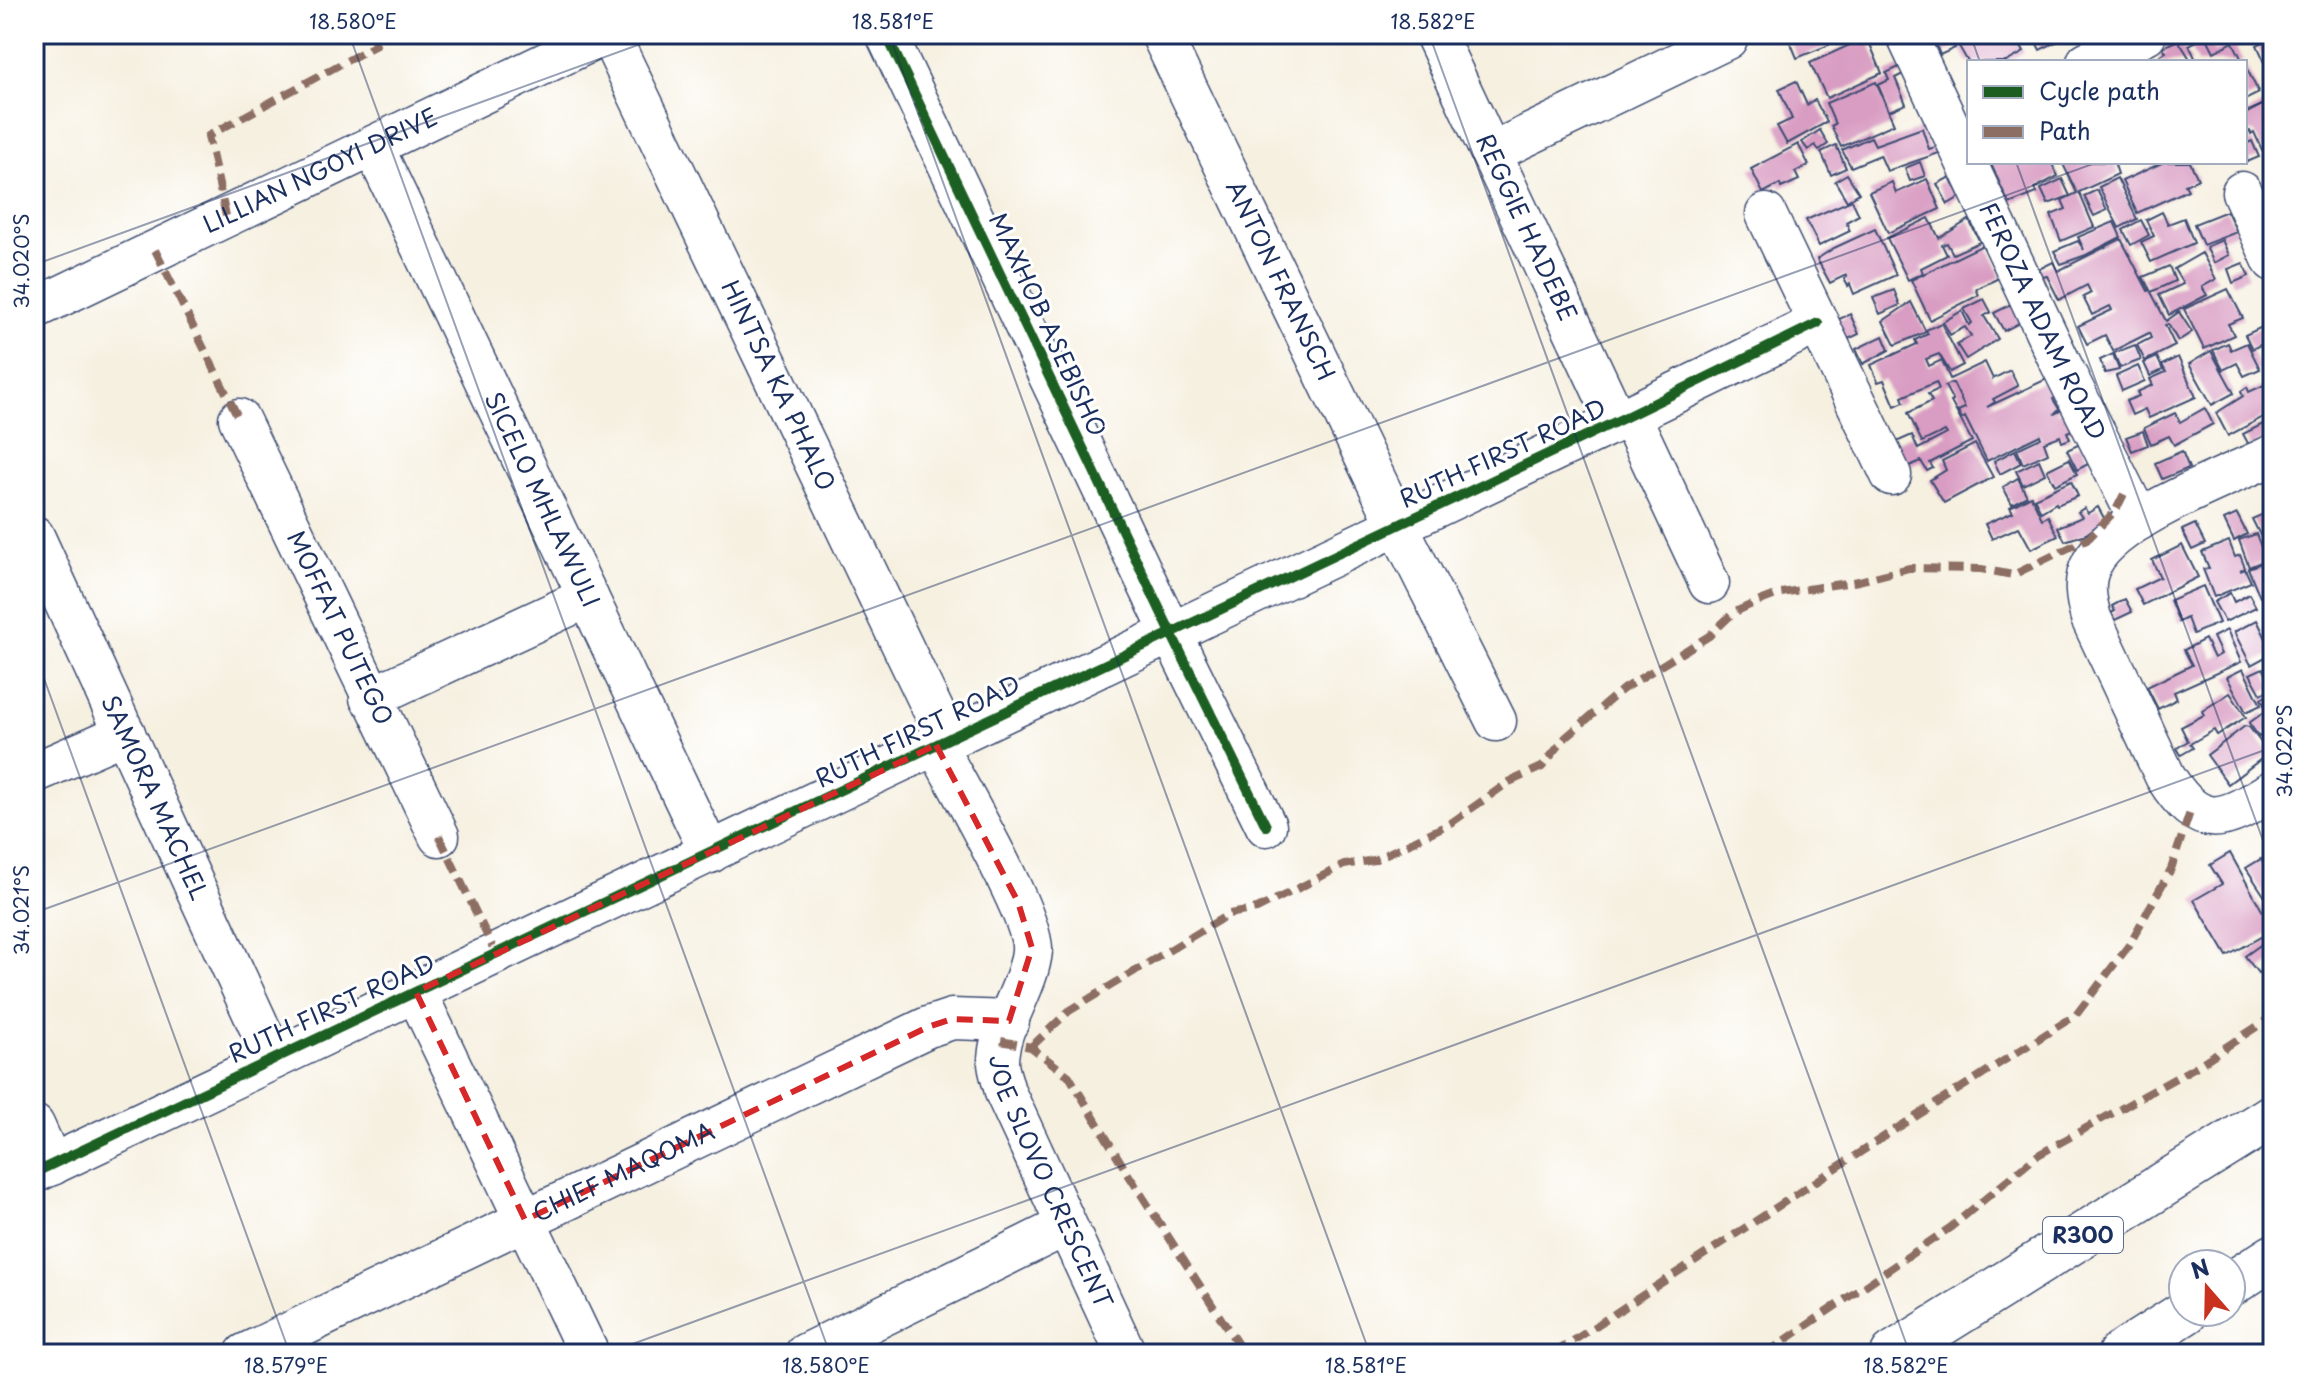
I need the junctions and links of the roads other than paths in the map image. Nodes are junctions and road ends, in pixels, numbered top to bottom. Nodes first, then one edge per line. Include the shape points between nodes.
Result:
1 (886, 34) edge
2 (1161, 34) edge
3 (1435, 34) edge
4 (1906, 34) edge
5 (2143, 35) edge
6 (598, 36) edge
7 (1727, 39) dead end
8 (2091, 60) edge
9 (1959, 121) edge
10 (1967, 140) edge
11 (373, 146) junction
12 (1491, 153) junction
13 (1977, 164) edge
14 (2242, 192) dead end
15 (1766, 214) dead end
16 (2273, 261) edge
17 (34, 309) edge
18 (1818, 323) junction
19 (1624, 418) junction
20 (239, 419) dead end
21 (2273, 455) edge
22 (1891, 475) dead end
23 (2139, 520) junction
24 (1398, 526) junction
25 (34, 536) edge
26 (1709, 583) dead end
27 (588, 597) junction
28 (1171, 633) junction
29 (370, 698) junction
30 (1496, 721) dead end
31 (125, 733) junction
32 (941, 742) junction
33 (34, 773) edge
34 (2273, 790) edge
35 (1266, 826) dead end
36 (439, 836) dead end
37 (710, 853) junction
38 (416, 992) junction
39 (1009, 1021) junction
40 (274, 1059) junction
41 (2273, 1116) edge
42 (34, 1125) edge
43 (43, 1169) edge
44 (525, 1220) junction
45 (1065, 1226) junction
46 (2273, 1257) edge
47 (2247, 1274) edge
48 (2167, 1324) edge
49 (245, 1354) edge
50 (589, 1354) edge
51 (805, 1354) edge
52 (1126, 1354) edge
53 (1893, 1354) edge
54 (2120, 1354) edge

1 - 28 street, MAXHOB ASEBISHO
2 - 24 street, ANTON FRANSCH
3 - 12 street, REGGIE HADEBE
4 - 9 street, FEROZA ADAM ROAD
5 - 8 street
6 - 11 street, LILLIAN NGOYI DRIVE
6 - 32 street, HINTSA KA PHALO
7 - 12 street
9 - 10 street, FEROZA ADAM ROAD
11 - 17 street, LILLIAN NGOYI DRIVE
11 - 27 street, SICELO MHLAWULI
12 - 19 street, REGGIE HADEBE
13 - 23 street, FEROZA ADAM ROAD via 2058,358
14 - 16 street
15 - 18 street
18 - 19 street, RUTH FIRST ROAD
18 - 22 street
19 - 24 street, RUTH FIRST ROAD
19 - 26 street, REGGIE HADEBE
20 - 29 street, MOFFAT PUTEGO
21 - 23 street
23 - 34 street via 2092,562 2086,596 2091,618 2165,776 2177,796 2205,816 2242,810
24 - 28 street, RUTH FIRST ROAD
24 - 30 street, ANTON FRANSCH
25 - 31 street, SAMORA MACHEL
27 - 29 street
27 - 37 street, SICELO MHLAWULI
28 - 32 street, RUTH FIRST ROAD
28 - 35 street, MAXHOB ASEBISHO
29 - 36 street, MOFFAT PUTEGO
31 - 33 street
31 - 40 street, SAMORA MACHEL
32 - 37 street, RUTH FIRST ROAD
32 - 39 street, JOE SLOVO CRESCENT via 1018,902 1032,948 1024,987
37 - 38 street, RUTH FIRST ROAD
38 - 40 street, RUTH FIRST ROAD
38 - 44 street
39 - 44 street, CHIEF MAQOMA via 952,1019 928,1027
39 - 45 street, JOE SLOVO CRESCENT via 998,1063 1005,1092
40 - 43 street, RUTH FIRST ROAD
41 - 53 highway, R300
42 - 43 street
44 - 49 street, CHIEF MAQOMA
44 - 50 street
45 - 51 street
45 - 52 street, JOE SLOVO CRESCENT
46 - 47 highway
48 - 54 highway

